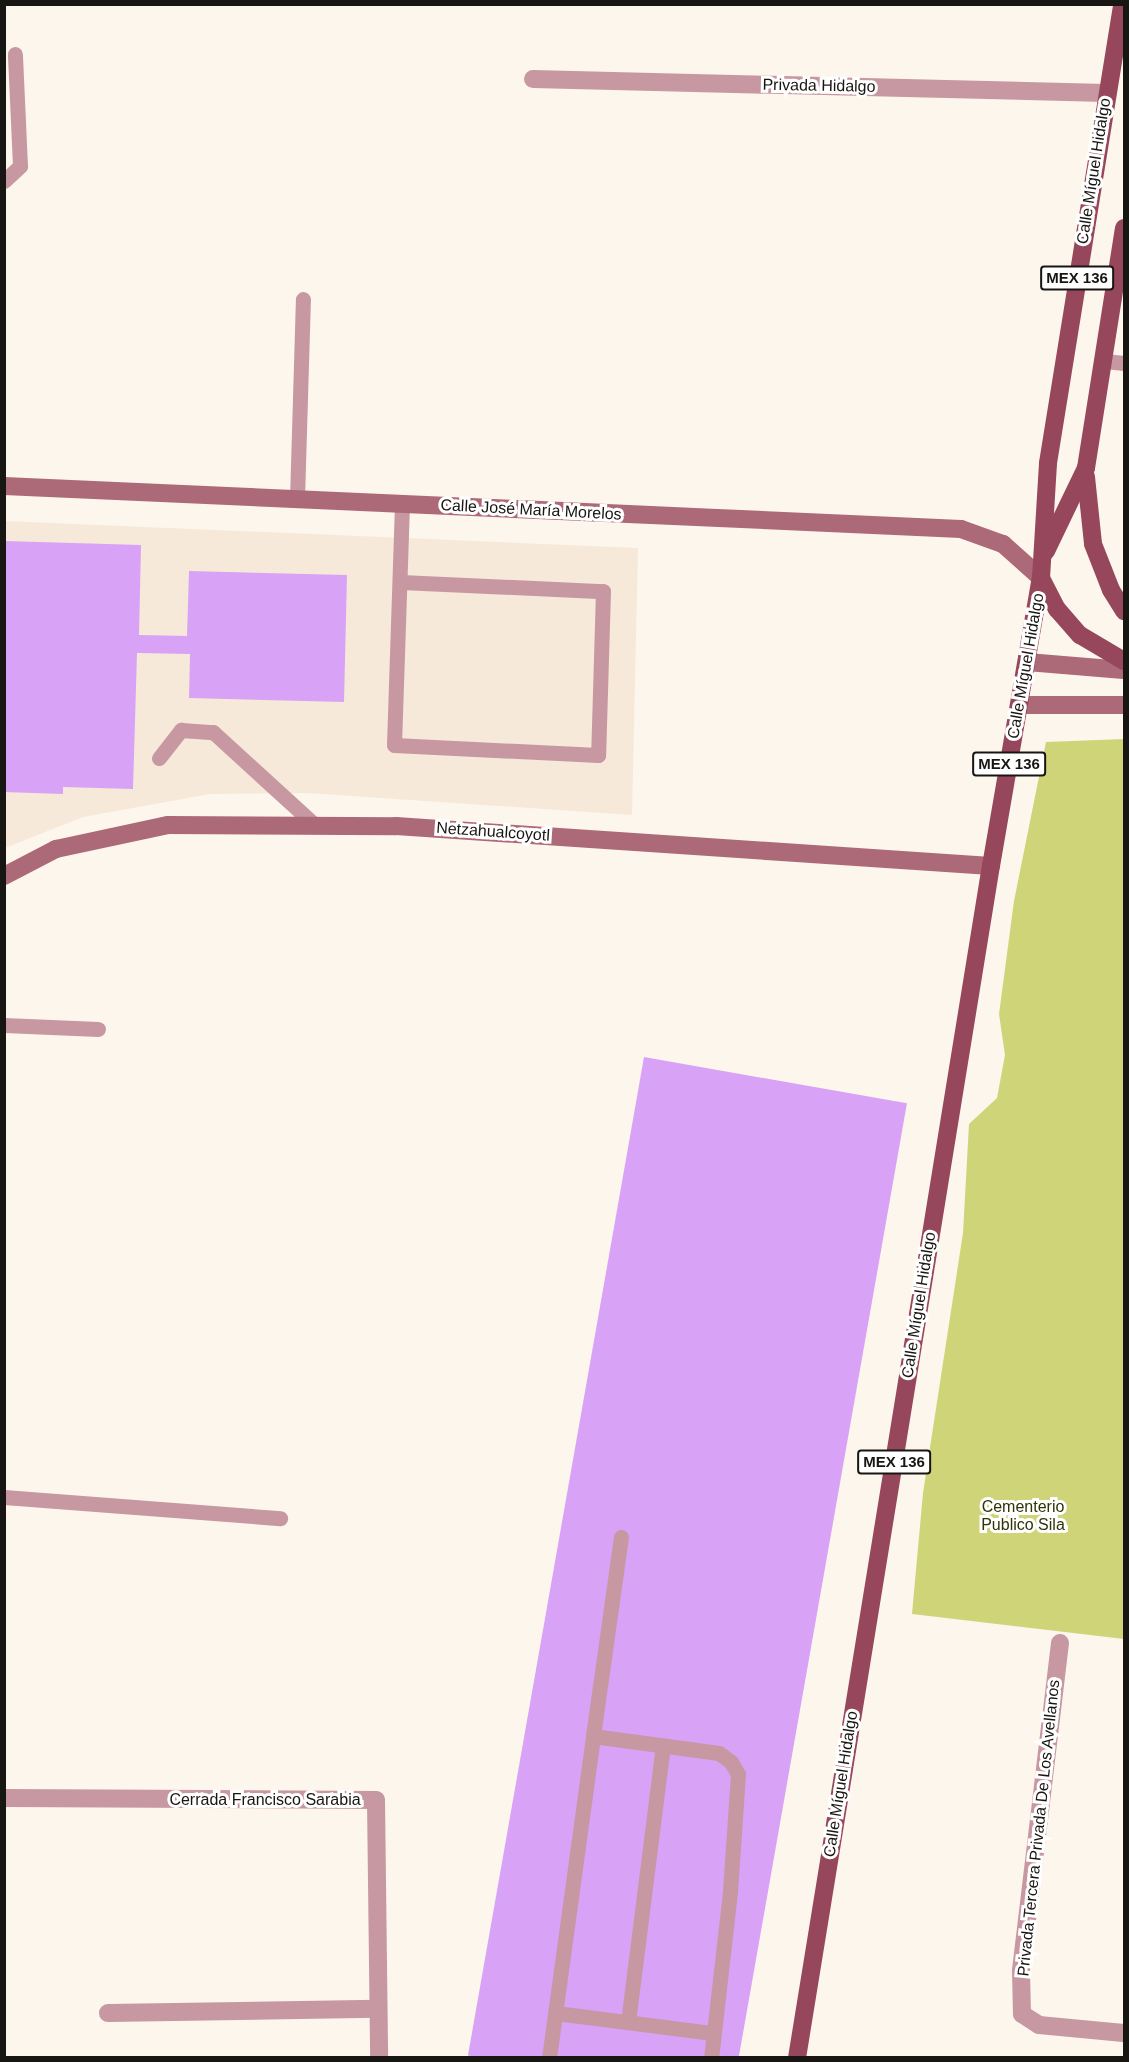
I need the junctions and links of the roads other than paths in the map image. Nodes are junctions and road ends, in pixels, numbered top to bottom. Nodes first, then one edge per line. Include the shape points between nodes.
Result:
1 (1122, 4) edge
2 (15, 54) dead end
3 (533, 79) dead end
4 (1106, 93) junction
5 (4, 181) edge
6 (1125, 228) edge
7 (1121, 274) edge
8 (303, 299) dead end
9 (1106, 362) junction
10 (1125, 363) edge
11 (1086, 468) junction
12 (4, 486) edge
13 (297, 499) junction
14 (402, 504) junction
15 (1045, 553) junction
16 (1041, 578) junction
17 (400, 582) junction
18 (1125, 611) edge
19 (1125, 661) edge
20 (1027, 662) junction
21 (1125, 670) edge
22 (1020, 705) junction
23 (1125, 705) edge
24 (159, 758) dead end
25 (315, 825) junction
26 (991, 866) junction
27 (4, 876) edge
28 (4, 1025) edge
29 (98, 1029) dead end
30 (4, 1497) edge
31 (280, 1518) dead end
32 (621, 1537) dead end
33 (1060, 1643) dead end
34 (593, 1736) junction
35 (663, 1745) junction
36 (4, 1798) edge
37 (377, 2009) junction
38 (108, 2013) dead end
39 (556, 2013) junction
40 (628, 2022) junction
41 (714, 2033) junction
42 (1125, 2033) edge
43 (379, 2058) edge
44 (549, 2058) edge
45 (711, 2058) edge
46 (797, 2058) edge

1 - 4 main road, Calle Míguel Hidalgo / MEX 136
2 - 5 lane via 20,166
3 - 4 street, Privada Hidalgo
4 - 15 main road, Calle Míguel Hidalgo / MEX 136 via 1048,464
6 - 7 main road, Calle Míguel Hidalgo / MEX 136
7 - 9 main road, Calle Míguel Hidalgo / MEX 136
8 - 13 lane
9 - 10 lane
9 - 11 main road, Calle Míguel Hidalgo / MEX 136
11 - 15 main road, Calle Míguel Hidalgo / MEX 136
11 - 18 main road via 1093,544 1111,590
12 - 13 street, Calle José María Morelos
13 - 14 street, Calle José María Morelos
14 - 16 street, Calle José María Morelos via 961,529 1003,544
14 - 17 lane
15 - 16 main road, Calle Míguel Hidalgo / MEX 136
16 - 19 main road via 1068,623 1093,645
16 - 20 main road, Calle Míguel Hidalgo / MEX 136
17 - 17 lane via 394,745 598,755 603,591
20 - 21 street
20 - 22 main road, Calle Míguel Hidalgo / MEX 136
22 - 23 street
22 - 26 main road, Calle Míguel Hidalgo / MEX 136
24 - 25 lane via 181,730 213,732
25 - 26 street, Netzahualcoyotl via 432,828
25 - 27 street, Netzahualcoyotl via 168,825 56,849
26 - 46 main road, Calle Míguel Hidalgo / MEX 136
28 - 29 lane
30 - 31 lane
32 - 34 lane
33 - 42 street, Privada Tercera Privada De Los Avellanos via 1021,1971 1022,2014 1038,2025
34 - 35 lane
34 - 39 lane
35 - 40 lane
35 - 41 lane via 719,1753 738,1774
36 - 37 street, Cerrada Francisco Sarabia via 376,1800
37 - 38 street
37 - 43 street, Cerrada Francisco Sarabia
39 - 40 lane
39 - 44 lane
40 - 41 lane
41 - 45 lane

